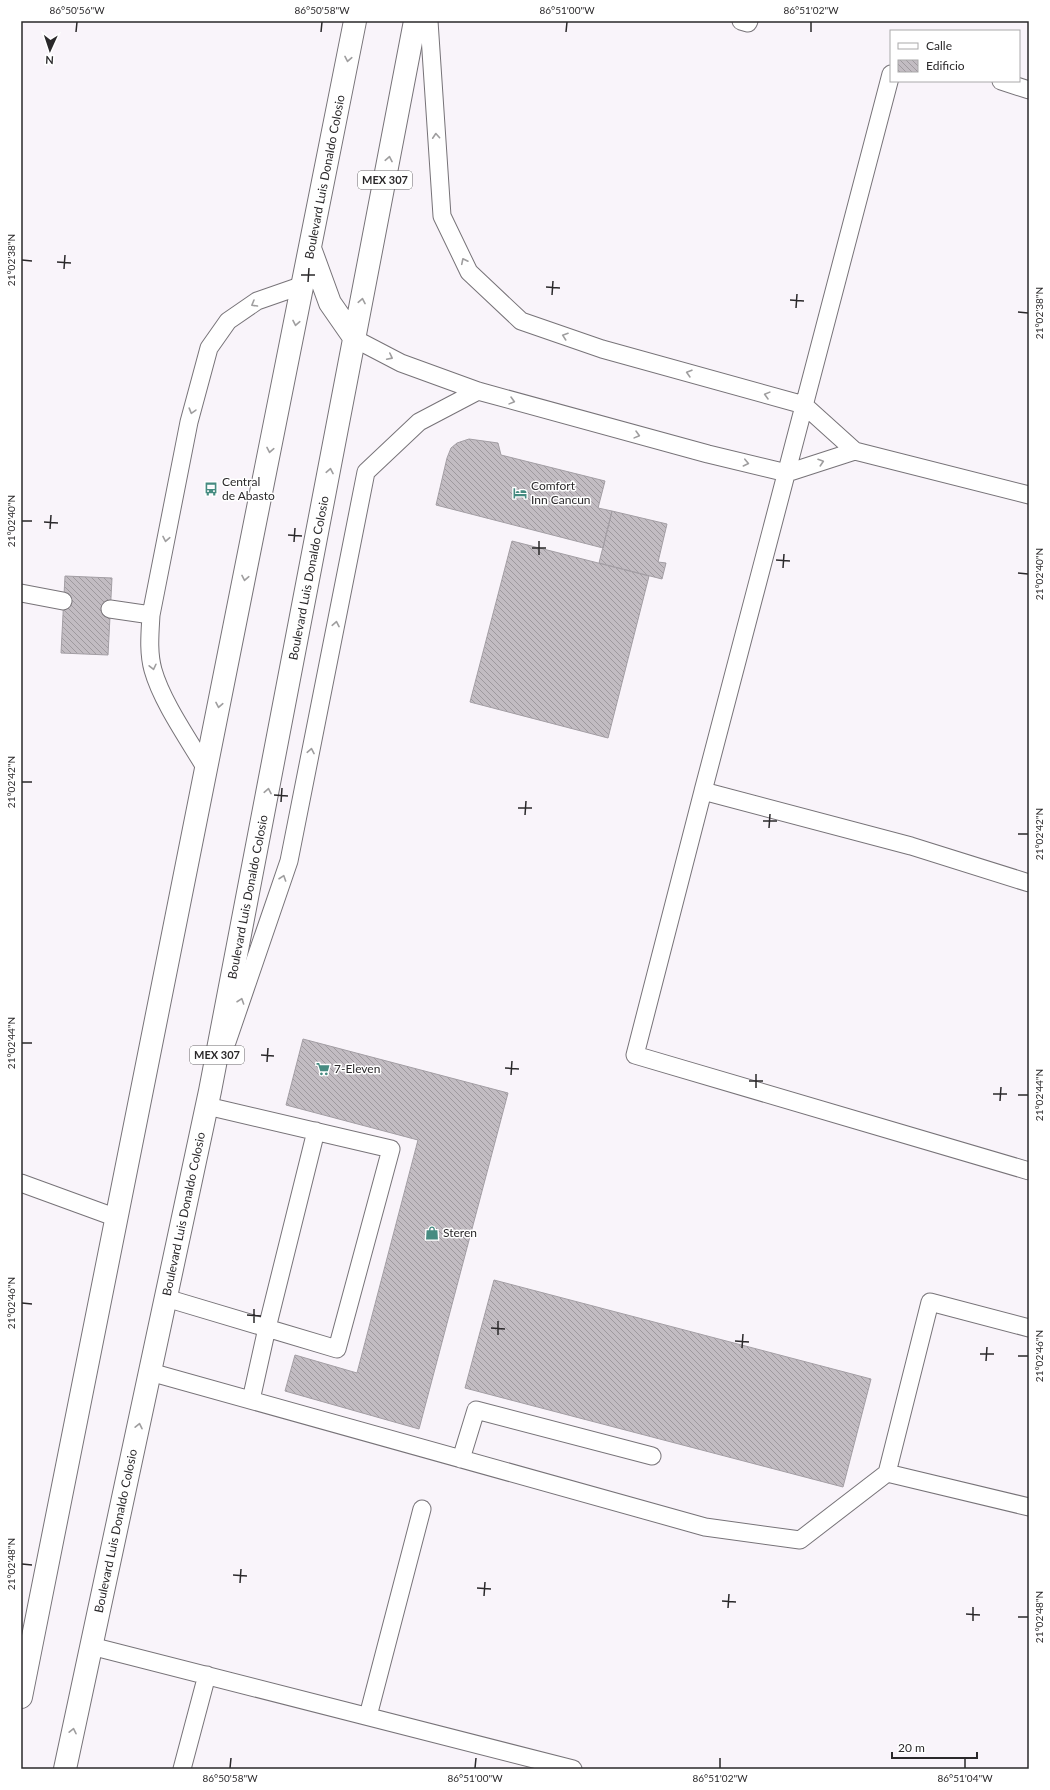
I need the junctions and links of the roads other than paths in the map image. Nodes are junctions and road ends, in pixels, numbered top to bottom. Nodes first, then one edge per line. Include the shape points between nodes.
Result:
1 (356, 21) edge
2 (415, 21) edge
3 (429, 21) edge
4 (741, 21) edge
5 (749, 21) edge
6 (890, 78) edge
7 (1004, 82) edge
8 (1029, 90) edge
9 (311, 251) junction
10 (303, 285) junction
11 (355, 339) junction
12 (478, 392) junction
13 (804, 405) junction
14 (855, 451) junction
15 (787, 473) junction
16 (1029, 495) edge
17 (21, 593) edge
18 (63, 601) dead end
19 (110, 609) dead end
20 (151, 615) junction
21 (206, 769) junction
22 (704, 791) junction
23 (1029, 883) edge
24 (209, 1098) junction
25 (316, 1131) junction
26 (1029, 1171) edge
27 (21, 1183) edge
28 (117, 1218) junction
29 (166, 1298) junction
30 (267, 1328) junction
31 (1029, 1328) edge
32 (150, 1372) junction
33 (251, 1400) junction
34 (652, 1456) dead end
35 (461, 1459) junction
36 (887, 1473) junction
37 (1029, 1507) edge
38 (422, 1509) dead end
39 (91, 1646) junction
40 (207, 1675) junction
41 (21, 1697) edge
42 (368, 1716) junction
43 (65, 1769) edge
44 (182, 1769) edge
45 (573, 1769) edge

1 -> 9 main road, Boulevard Luis Donaldo Colosio
11 -> 2 main road, Boulevard Luis Donaldo Colosio / MEX 307
13 -> 3 lane via 602,349 521,321 469,272 442,216
4 - 5 lane
6 - 13 lane
7 - 8 lane
9 - 10 main road, Boulevard Luis Donaldo Colosio
9 - 11 main road via 330,303
10 -> 20 lane via 257,302 228,321 209,348 189,422
10 -> 21 main road, Boulevard Luis Donaldo Colosio
11 -> 12 lane via 401,363
24 -> 11 main road, Boulevard Luis Donaldo Colosio / MEX 307
12 -> 15 lane
24 -> 12 lane via 289,861 366,472 419,422
13 - 14 lane
13 - 15 lane
15 -> 14 lane
14 - 16 lane
15 - 22 lane
17 - 18 lane
19 - 20 lane
20 -> 21 lane via 149,644 153,670 169,705
21 - 28 main road, Boulevard Luis Donaldo Colosio
22 - 23 lane via 911,846
22 - 26 lane via 634,1055
24 - 25 lane
24 - 29 main road, Boulevard Luis Donaldo Colosio / MEX 307
25 - 30 lane
25 - 30 lane via 391,1149 337,1348
27 - 28 lane
28 - 41 main road, Boulevard Luis Donaldo Colosio
29 - 30 lane
29 - 32 main road, Boulevard Luis Donaldo Colosio / MEX 307
30 - 33 lane
31 - 36 lane via 930,1302
32 - 33 lane
39 -> 32 main road, Boulevard Luis Donaldo Colosio / MEX 307
33 - 35 lane
34 - 35 lane via 476,1410
35 - 36 lane via 705,1527 800,1540
36 - 37 lane
38 - 42 lane
39 - 40 lane
43 -> 39 main road, Boulevard Luis Donaldo Colosio / MEX 307
40 - 42 lane
40 - 44 lane
42 - 45 lane

